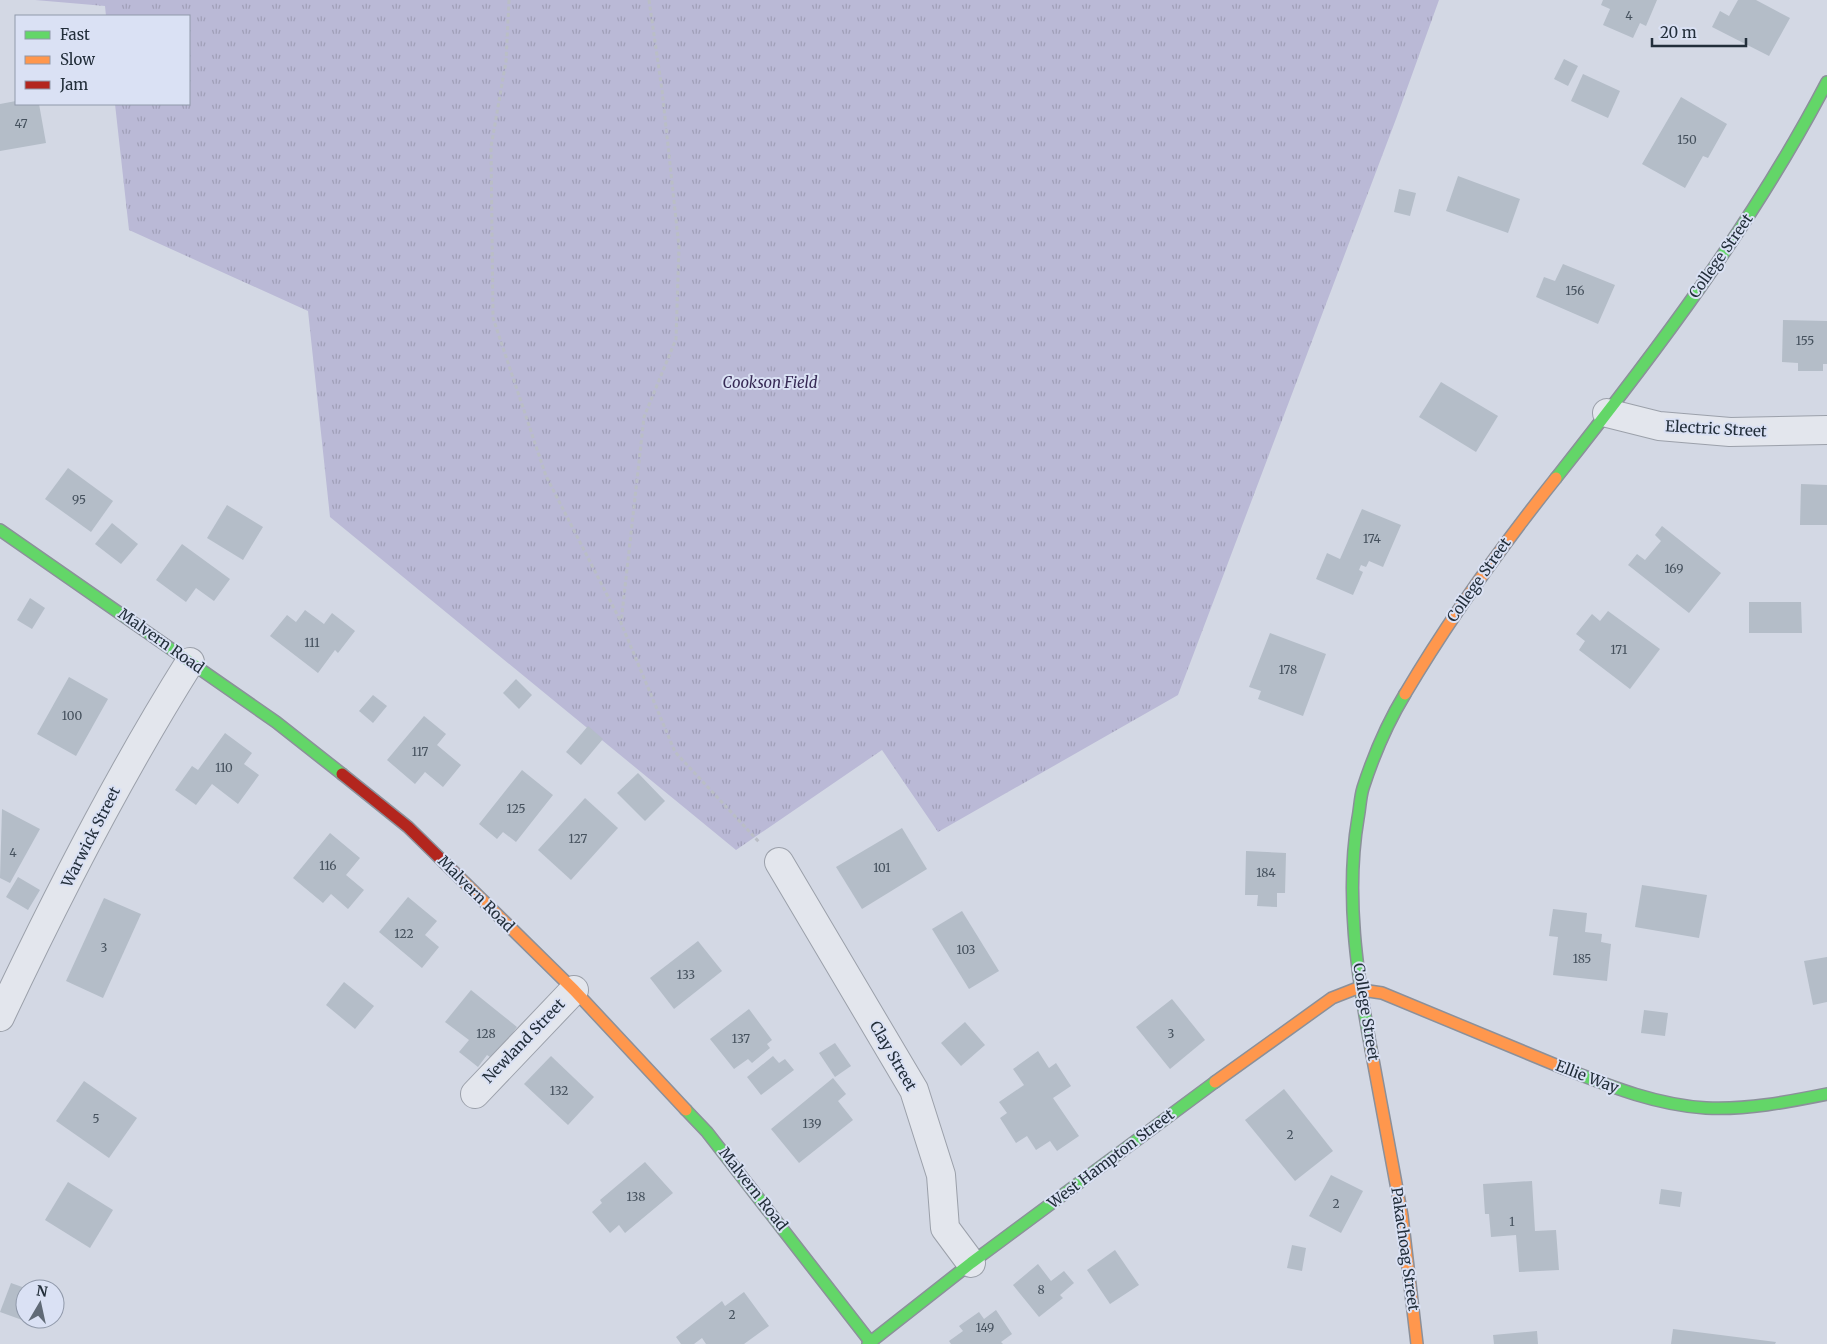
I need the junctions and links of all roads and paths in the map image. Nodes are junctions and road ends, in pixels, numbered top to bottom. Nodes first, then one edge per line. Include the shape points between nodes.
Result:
1 (509, 0) edge
2 (649, 0) edge
3 (1827, 82) edge
4 (1607, 414) junction
5 (1827, 430) edge
6 (0, 530) edge
7 (621, 623) junction
8 (190, 662) junction
9 (778, 862) joint
10 (1359, 987) junction
11 (574, 990) junction
12 (0, 1017) edge
13 (475, 1094) dead end
14 (1827, 1094) edge
15 (1391, 1154) joint
16 (971, 1263) junction
17 (870, 1343) edge
18 (1417, 1344) edge

1 - 7 path via 506,61 491,147 493,318 546,476
2 - 7 path via 679,247 676,339 644,417
3 - 4 street, College Street via 1749,218
4 - 5 street, Electric Street via 1659,426 1730,432
4 - 10 street, College Street via 1511,534 1435,643 1396,710 1376,756 1363,789 1353,849
6 - 8 street, Malvern Road
7 - 9 path via 675,752
8 - 11 street, Malvern Road via 276,722 408,827
8 - 12 street, Warwick Street via 143,738 102,814
9 - 16 street, Clay Street via 914,1090 941,1175 945,1228
10 - 14 street, Ellie Way via 1382,993 1610,1087 1651,1100 1689,1106 1739,1108
10 - 15 street, College Street
10 - 16 street, West Hampton Street via 1336,995 1315,1008
11 - 13 street, Newland Street
11 - 17 street, Malvern Road via 731,1160
15 - 18 street, Pakachoag Street
16 - 17 street, West Hampton Street

